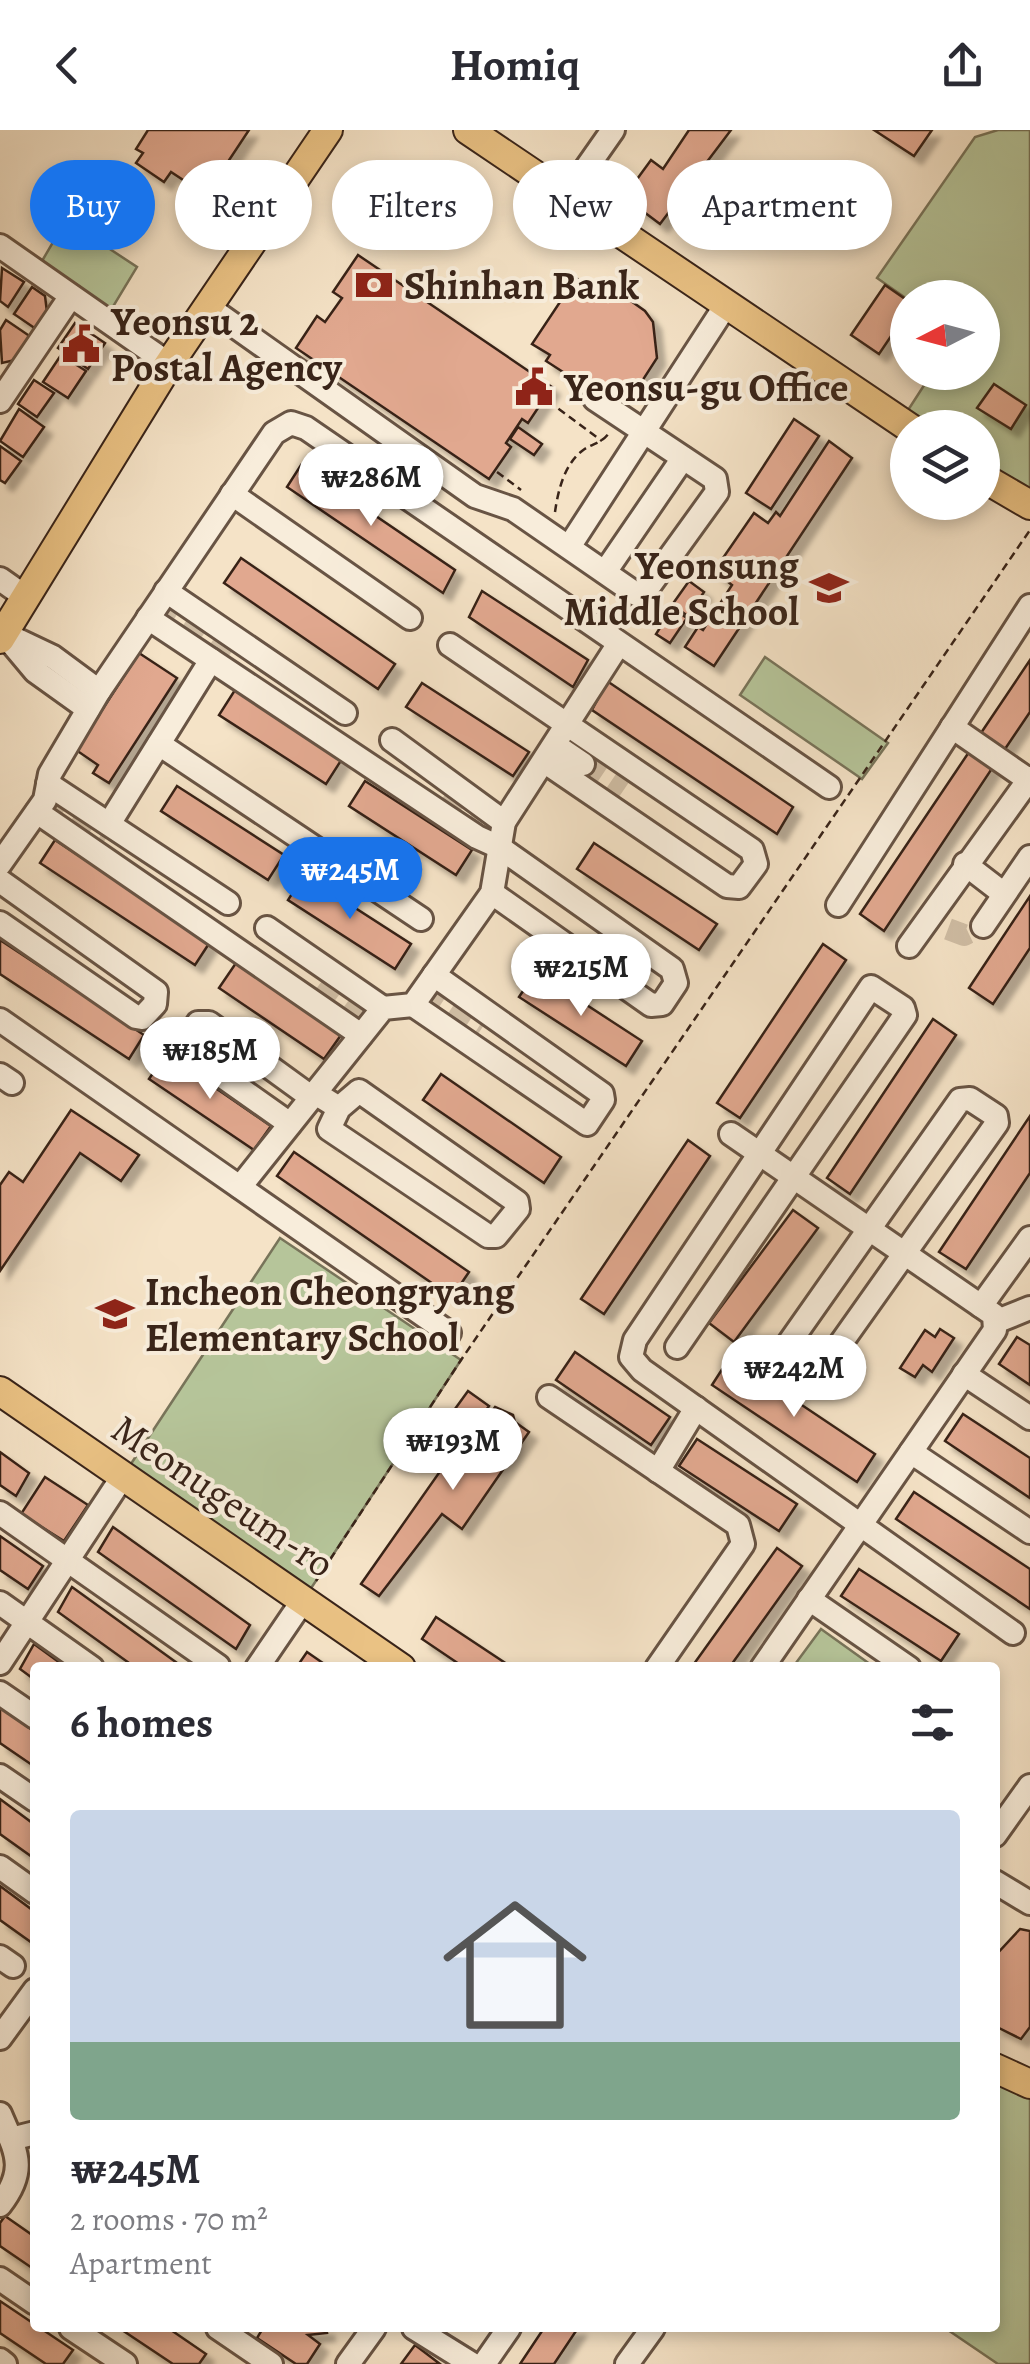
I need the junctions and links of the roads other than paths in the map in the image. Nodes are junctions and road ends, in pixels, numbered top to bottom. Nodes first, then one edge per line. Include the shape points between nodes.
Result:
1 (328, 130) edge
2 (468, 130) edge
3 (613, 130) edge
4 (513, 160) edge
5 (592, 160) edge
6 (0, 246) edge
7 (645, 250) edge
8 (71, 296) junction
9 (726, 305) junction
10 (208, 307) junction
11 (169, 364) junction
12 (8, 373) edge
13 (0, 400) edge
14 (594, 400) dead end
15 (890, 415) edge
16 (644, 432) junction
17 (683, 458) junction
18 (1000, 487) edge
19 (232, 494) junction
20 (1030, 506) edge
21 (569, 547) junction
22 (606, 572) junction
23 (0, 579) edge
24 (166, 592) junction
25 (27, 598) junction
26 (1030, 606) edge
27 (148, 618) junction
28 (410, 618) dead end
29 (2, 636) edge
30 (618, 645) junction
31 (450, 646) dead end
32 (212, 660) junction
33 (93, 700) junction
34 (345, 713) dead end
35 (952, 727) junction
36 (392, 740) dead end
37 (159, 744) junction
38 (556, 744) junction
39 (583, 764) tunnel mouth
40 (1030, 780) edge
41 (48, 784) junction
42 (830, 787) dead end
43 (37, 812) junction
44 (493, 823) junction
45 (109, 824) junction
46 (499, 847) junction
47 (1030, 856) edge
48 (0, 864) edge
49 (965, 864) junction
50 (0, 881) edge
51 (492, 893) junction
52 (1004, 894) junction
53 (228, 902) dead end
54 (838, 904) dead end
55 (420, 920) dead end
56 (0, 924) edge
57 (983, 926) dead end
58 (268, 928) dead end
59 (910, 946) dead end
60 (434, 975) junction
61 (413, 1005) junction
62 (382, 1008) junction
63 (0, 1020) edge
64 (361, 1035) junction
65 (313, 1095) junction
66 (339, 1108) junction
67 (290, 1124) junction
68 (731, 1134) dead end
69 (762, 1154) junction
70 (794, 1177) junction
71 (240, 1187) junction
72 (870, 1229) junction
73 (1030, 1238) edge
74 (905, 1254) junction
75 (1030, 1308) edge
76 (988, 1314) junction
77 (448, 1332) dead end
78 (677, 1348) dead end
79 (964, 1374) junction
80 (0, 1391) edge
81 (549, 1397) dead end
82 (696, 1408) junction
83 (1030, 1418) edge
84 (911, 1452) junction
85 (658, 1471) junction
86 (123, 1476) junction
87 (0, 1513) edge
88 (860, 1525) junction
89 (1030, 1532) edge
90 (68, 1560) junction
91 (304, 1599) junction
92 (809, 1599) junction
93 (0, 1603) edge
94 (27, 1622) junction
95 (1013, 1633) dead end
96 (84, 1662) edge
97 (212, 1662) edge
98 (261, 1662) edge
99 (393, 1662) edge
100 (661, 1662) edge
101 (766, 1662) edge
102 (900, 1662) edge
103 (0, 1663) edge
104 (0, 1693) edge
105 (30, 1714) edge
106 (0, 1776) edge
107 (1030, 1786) edge
108 (30, 1797) edge
109 (1000, 1829) edge
110 (0, 1867) edge
111 (1000, 1885) edge
112 (30, 1888) edge
113 (1030, 1902) edge
114 (30, 1997) edge
115 (0, 2038) edge
116 (1000, 2070) edge
117 (1030, 2084) edge
118 (0, 2114) edge
119 (30, 2134) edge
120 (11, 2139) junction
121 (7, 2196) edge
122 (0, 2279) edge
123 (30, 2300) edge
124 (77, 2332) edge
125 (223, 2332) edge
126 (371, 2332) edge
127 (420, 2332) edge
128 (506, 2332) edge
129 (650, 2332) edge
130 (256, 2360) edge
131 (124, 2364) edge
132 (348, 2364) edge
133 (472, 2364) edge
134 (484, 2364) edge
135 (628, 2364) edge

1 - 10 main road
2 - 4 main road
3 - 5 street
6 - 8 street
7 - 9 main road
8 - 11 street
8 - 12 street
9 - 15 main road
9 - 16 street
10 - 11 main road
10 - 21 street via 475,496 513,510
11 - 25 main road
12 - 13 street
14 - 16 street
16 - 17 street
16 - 21 street
17 - 22 street
17 - 22 street via 715,479 717,492 644,593
18 - 20 main road
19 - 24 street
19 - 28 street
19 - 30 street via 281,425 291,422
21 - 22 street
23 - 25 street
24 - 27 street
24 - 34 street
25 - 29 main road
26 - 35 street
27 - 32 street
27 - 33 street
29 - 33 street via 53,657
30 - 38 street
30 - 42 street
31 - 38 street
32 - 37 street
32 - 46 street
33 - 41 street
35 - 40 street
35 - 54 street
36 - 44 street
37 - 45 street
37 - 55 street
38 - 38 street via 726,886 739,888 756,864 752,850
38 - 39 street
38 - 44 street
40 - 49 street
41 - 43 street
41 - 45 street
43 - 48 street
43 - 64 street
44 - 46 street
45 - 53 street
46 - 51 street
46 - 51 street via 672,969 676,983 662,1004 651,1005
47 - 52 street
49 - 52 street
49 - 59 street
50 - 56 street via 156,992 155,1004 136,1017
51 - 60 street
52 - 57 street
58 - 62 street
60 - 61 street
60 - 61 street via 602,1094 588,1124
61 - 62 street
62 - 64 street
63 - 71 street
64 - 65 street
65 - 66 street
65 - 67 street
65 - 67 street via 208,1024 198,1024 185,1044 188,1052
66 - 66 street via 329,1129 488,1236 496,1236 518,1210 517,1202 359,1091
67 - 71 street
68 - 69 street
69 - 70 street
69 - 70 street via 872,987 903,1008 905,1015
69 - 82 street via 635,1340 631,1357 642,1370
70 - 72 street
70 - 78 street
71 - 77 street
72 - 74 street
72 - 74 street via 789,1344 790,1353 813,1372 824,1368
72 - 74 street via 960,1100 996,1116
73 - 76 street
74 - 76 street
75 - 76 street
76 - 79 street via 995,1330
79 - 83 street
79 - 84 street
80 - 86 main road, Meonugeum-ro
81 - 85 street
82 - 85 street
82 - 88 street
84 - 88 street
84 - 89 street
85 - 100 street via 738,1525 743,1544
86 - 90 street
86 - 91 main road, Meonugeum-ro
87 - 90 street
88 - 92 street
88 - 95 street
90 - 94 street
90 - 97 street
91 - 98 street
91 - 99 main road, Meonugeum-ro
92 - 101 street
92 - 102 street
93 - 94 street
94 - 96 street
94 - 103 street
104 - 105 street
106 - 108 street
107 - 109 street
110 - 112 street
111 - 113 street
114 - 115 street
116 - 117 main road
118 - 120 street
119 - 120 street
120 - 121 street via 18,2169
122 - 123 street
124 - 131 street
125 - 130 street
126 - 132 street
127 - 133 street
128 - 134 street
129 - 135 street

